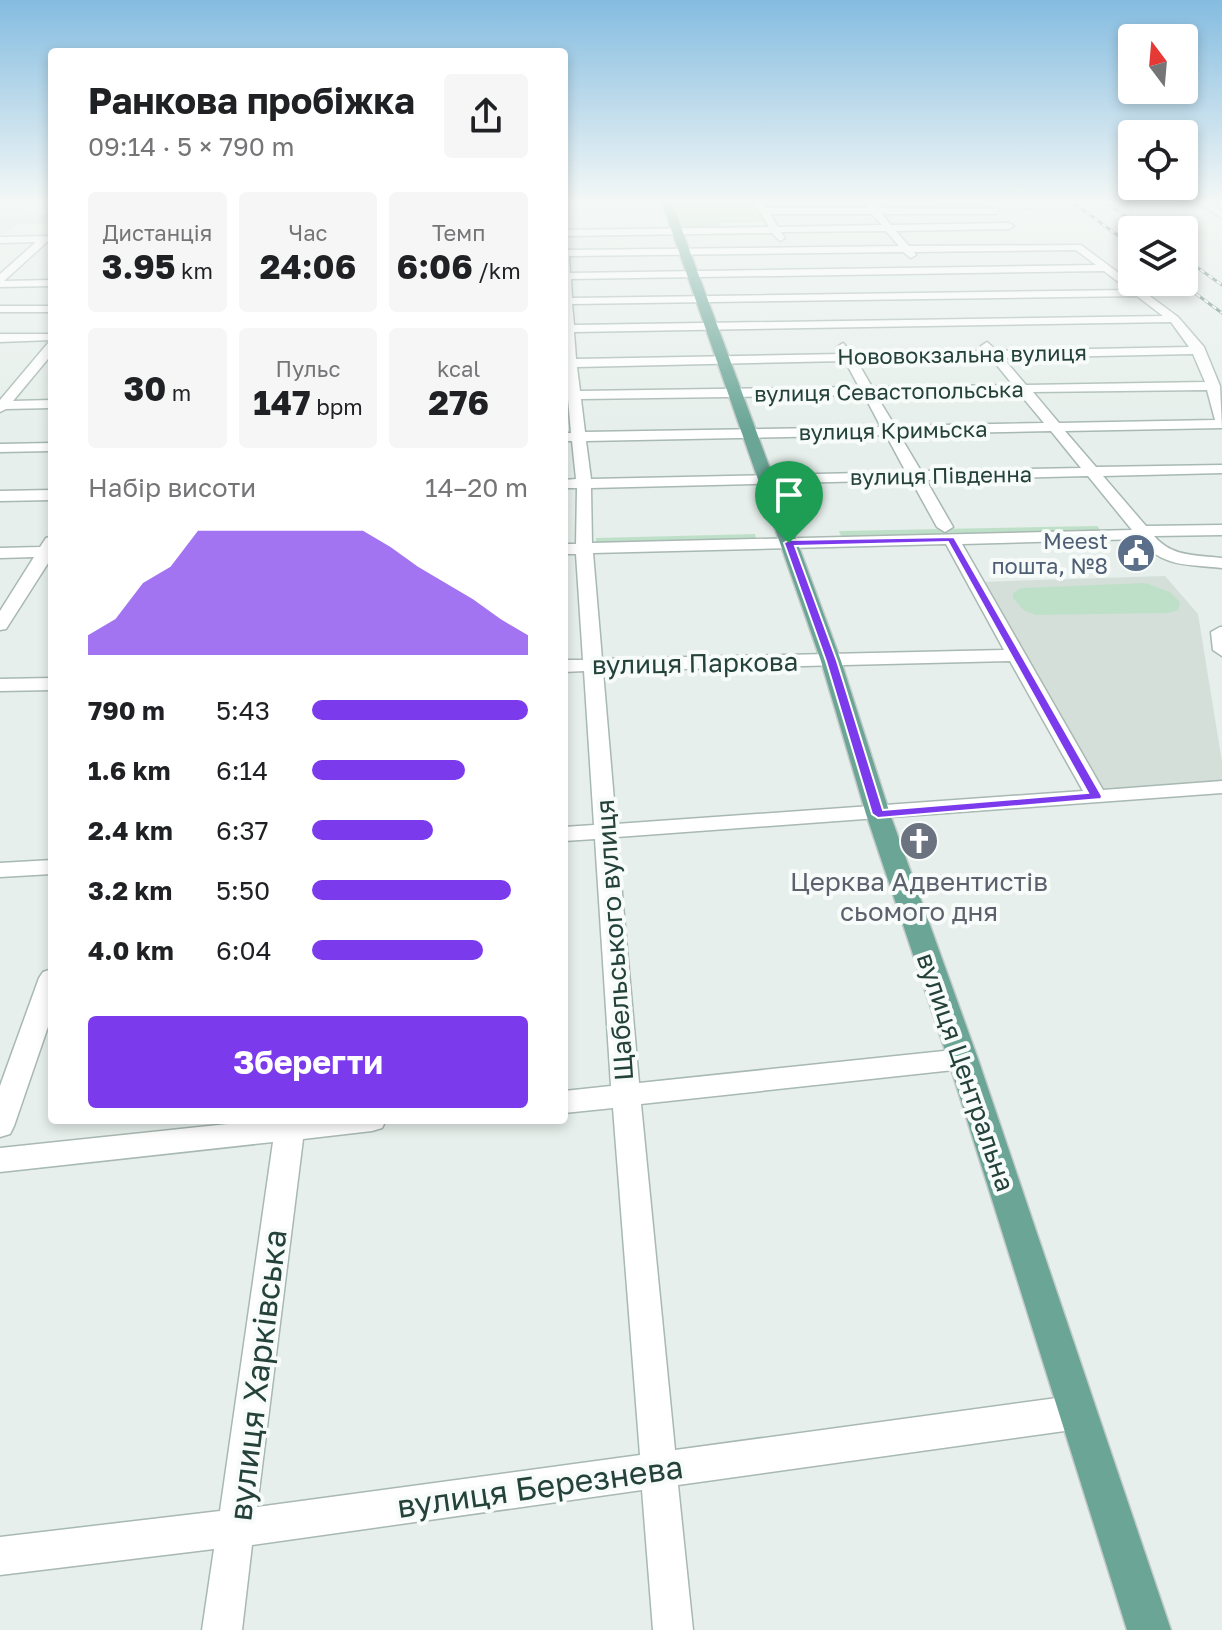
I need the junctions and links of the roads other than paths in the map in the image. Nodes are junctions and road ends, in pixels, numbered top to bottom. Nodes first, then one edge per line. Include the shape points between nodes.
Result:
1 (627, 276) edge
2 (627, 276) edge
3 (694, 276) edge
4 (735, 276) edge
5 (802, 276) edge
6 (929, 276) edge
7 (0, 282) edge
8 (48, 283) edge
9 (568, 287) edge
10 (568, 287) edge
11 (1118, 293) edge
12 (945, 295) junction
13 (1144, 296) edge
14 (814, 297) junction
15 (0, 309) edge
16 (48, 309) edge
17 (1174, 319) junction
18 (970, 323) junction
19 (830, 324) junction
20 (712, 326) junction
21 (568, 329) edge
22 (48, 337) edge
23 (0, 338) edge
24 (568, 346) edge
25 (1200, 350) junction
26 (48, 351) edge
27 (993, 353) junction
28 (848, 357) junction
29 (725, 359) junction
30 (570, 363) junction
31 (1214, 386) junction
32 (1022, 388) junction
33 (867, 391) junction
34 (736, 393) junction
35 (569, 395) edge
36 (48, 404) edge
37 (1, 406) edge
38 (1222, 424) edge
39 (1054, 427) junction
40 (889, 430) junction
41 (750, 433) junction
42 (571, 437) edge
43 (48, 447) edge
44 (0, 448) edge
45 (1222, 469) edge
46 (1095, 472) junction
47 (916, 475) junction
48 (767, 480) junction
49 (574, 484) edge
50 (48, 495) edge
51 (0, 496) edge
52 (1141, 529) junction
53 (1222, 530) edge
54 (948, 533) junction
55 (788, 537) junction
56 (574, 543) edge
57 (0, 553) edge
58 (48, 554) edge
59 (1222, 563) edge
60 (0, 564) edge
61 (0, 625) edge
62 (1018, 655) junction
63 (831, 661) junction
64 (593, 665) junction
65 (568, 666) edge
66 (48, 684) edge
67 (0, 685) edge
68 (1222, 787) edge
69 (1096, 796) junction
70 (878, 814) junction
71 (607, 831) junction
72 (568, 834) edge
73 (48, 867) edge
74 (0, 870) edge
75 (48, 989) edge
76 (963, 1059) junction
77 (626, 1096) junction
78 (568, 1102) edge
79 (290, 1124) edge
80 (0, 1126) edge
81 (0, 1160) edge
82 (1079, 1412) junction
83 (659, 1469) junction
84 (237, 1528) junction
85 (0, 1556) edge
86 (222, 1630) edge
87 (673, 1630) edge
88 (1149, 1630) edge

1 - 9 street
2 - 10 street
3 - 20 main road, вулиця Центральна
4 - 14 street
5 - 14 street
6 - 12 street
7 - 8 street
11 - 12 street
12 - 14 street
12 - 18 street
13 - 17 street
14 - 19 street
15 - 16 street
17 - 18 street
17 - 25 street
18 - 19 street
18 - 27 street
19 - 20 street
19 - 28 street
20 - 21 street
20 - 29 main road, вулиця Центральна
22 - 23 street
24 - 30 street, Щабельського вулиця
25 - 27 street, Нововокзальна вулиця
25 - 31 street
26 - 37 street
27 - 28 street, Нововокзальна вулиця
27 - 32 street
28 - 29 street, Нововокзальна вулиця
28 - 33 street
29 - 30 street, Нововокзальна вулиця
29 - 34 main road, вулиця Центральна
30 - 35 street, Щабельського вулиця
31 - 32 street, вулиця Севастопольська
31 - 38 street
32 - 33 street, вулиця Севастопольська
32 - 39 street
33 - 34 street, вулиця Севастопольська
33 - 40 street
34 - 35 street, вулиця Севастопольська
34 - 41 main road, вулиця Центральна
35 - 42 street, Щабельського вулиця
36 - 37 street
38 - 39 street, вулиця Кримьска
39 - 40 street, вулиця Кримьска
39 - 46 street
40 - 41 street, вулиця Кримьска
40 - 47 street
41 - 42 street, вулиця Кримьска
41 - 48 main road, вулиця Центральна
42 - 49 street, Щабельського вулиця
43 - 44 street
45 - 46 street, вулиця Південна
46 - 47 street, вулиця Південна
46 - 52 street
47 - 48 street, вулиця Південна
47 - 54 street
48 - 49 street, вулиця Південна
48 - 55 main road, вулиця Центральна
49 - 56 street, Щабельського вулиця
50 - 51 street
52 - 53 street
52 - 54 street
52 - 59 street via 1163,555
54 - 55 street
54 - 62 street
55 - 56 street
55 - 63 main road, вулиця Центральна
56 - 64 street, Щабельського вулиця
57 - 58 street
58 - 60 street
58 - 61 street
62 - 63 street, вулиця Паркова
62 - 69 street
63 - 64 street, вулиця Паркова
63 - 70 main road, вулиця Центральна
64 - 65 street, вулиця Паркова
64 - 71 street, Щабельського вулиця
66 - 67 street
68 - 69 street
69 - 70 street
70 - 71 street
70 - 76 main road, вулиця Центральна
71 - 72 street
71 - 77 street, Щабельського вулиця
73 - 74 street
75 - 80 street
76 - 77 street
76 - 82 main road, вулиця Центральна
77 - 78 street
77 - 83 street, Щабельського вулиця
79 - 81 street
79 - 84 street, вулиця Харківська
82 - 83 street, вулиця Березнева
82 - 88 main road, вулиця Центральна
83 - 84 street, вулиця Березнева
83 - 87 street, Щабельського вулиця
84 - 85 street, вулиця Березнева
84 - 86 street, вулиця Харківська

